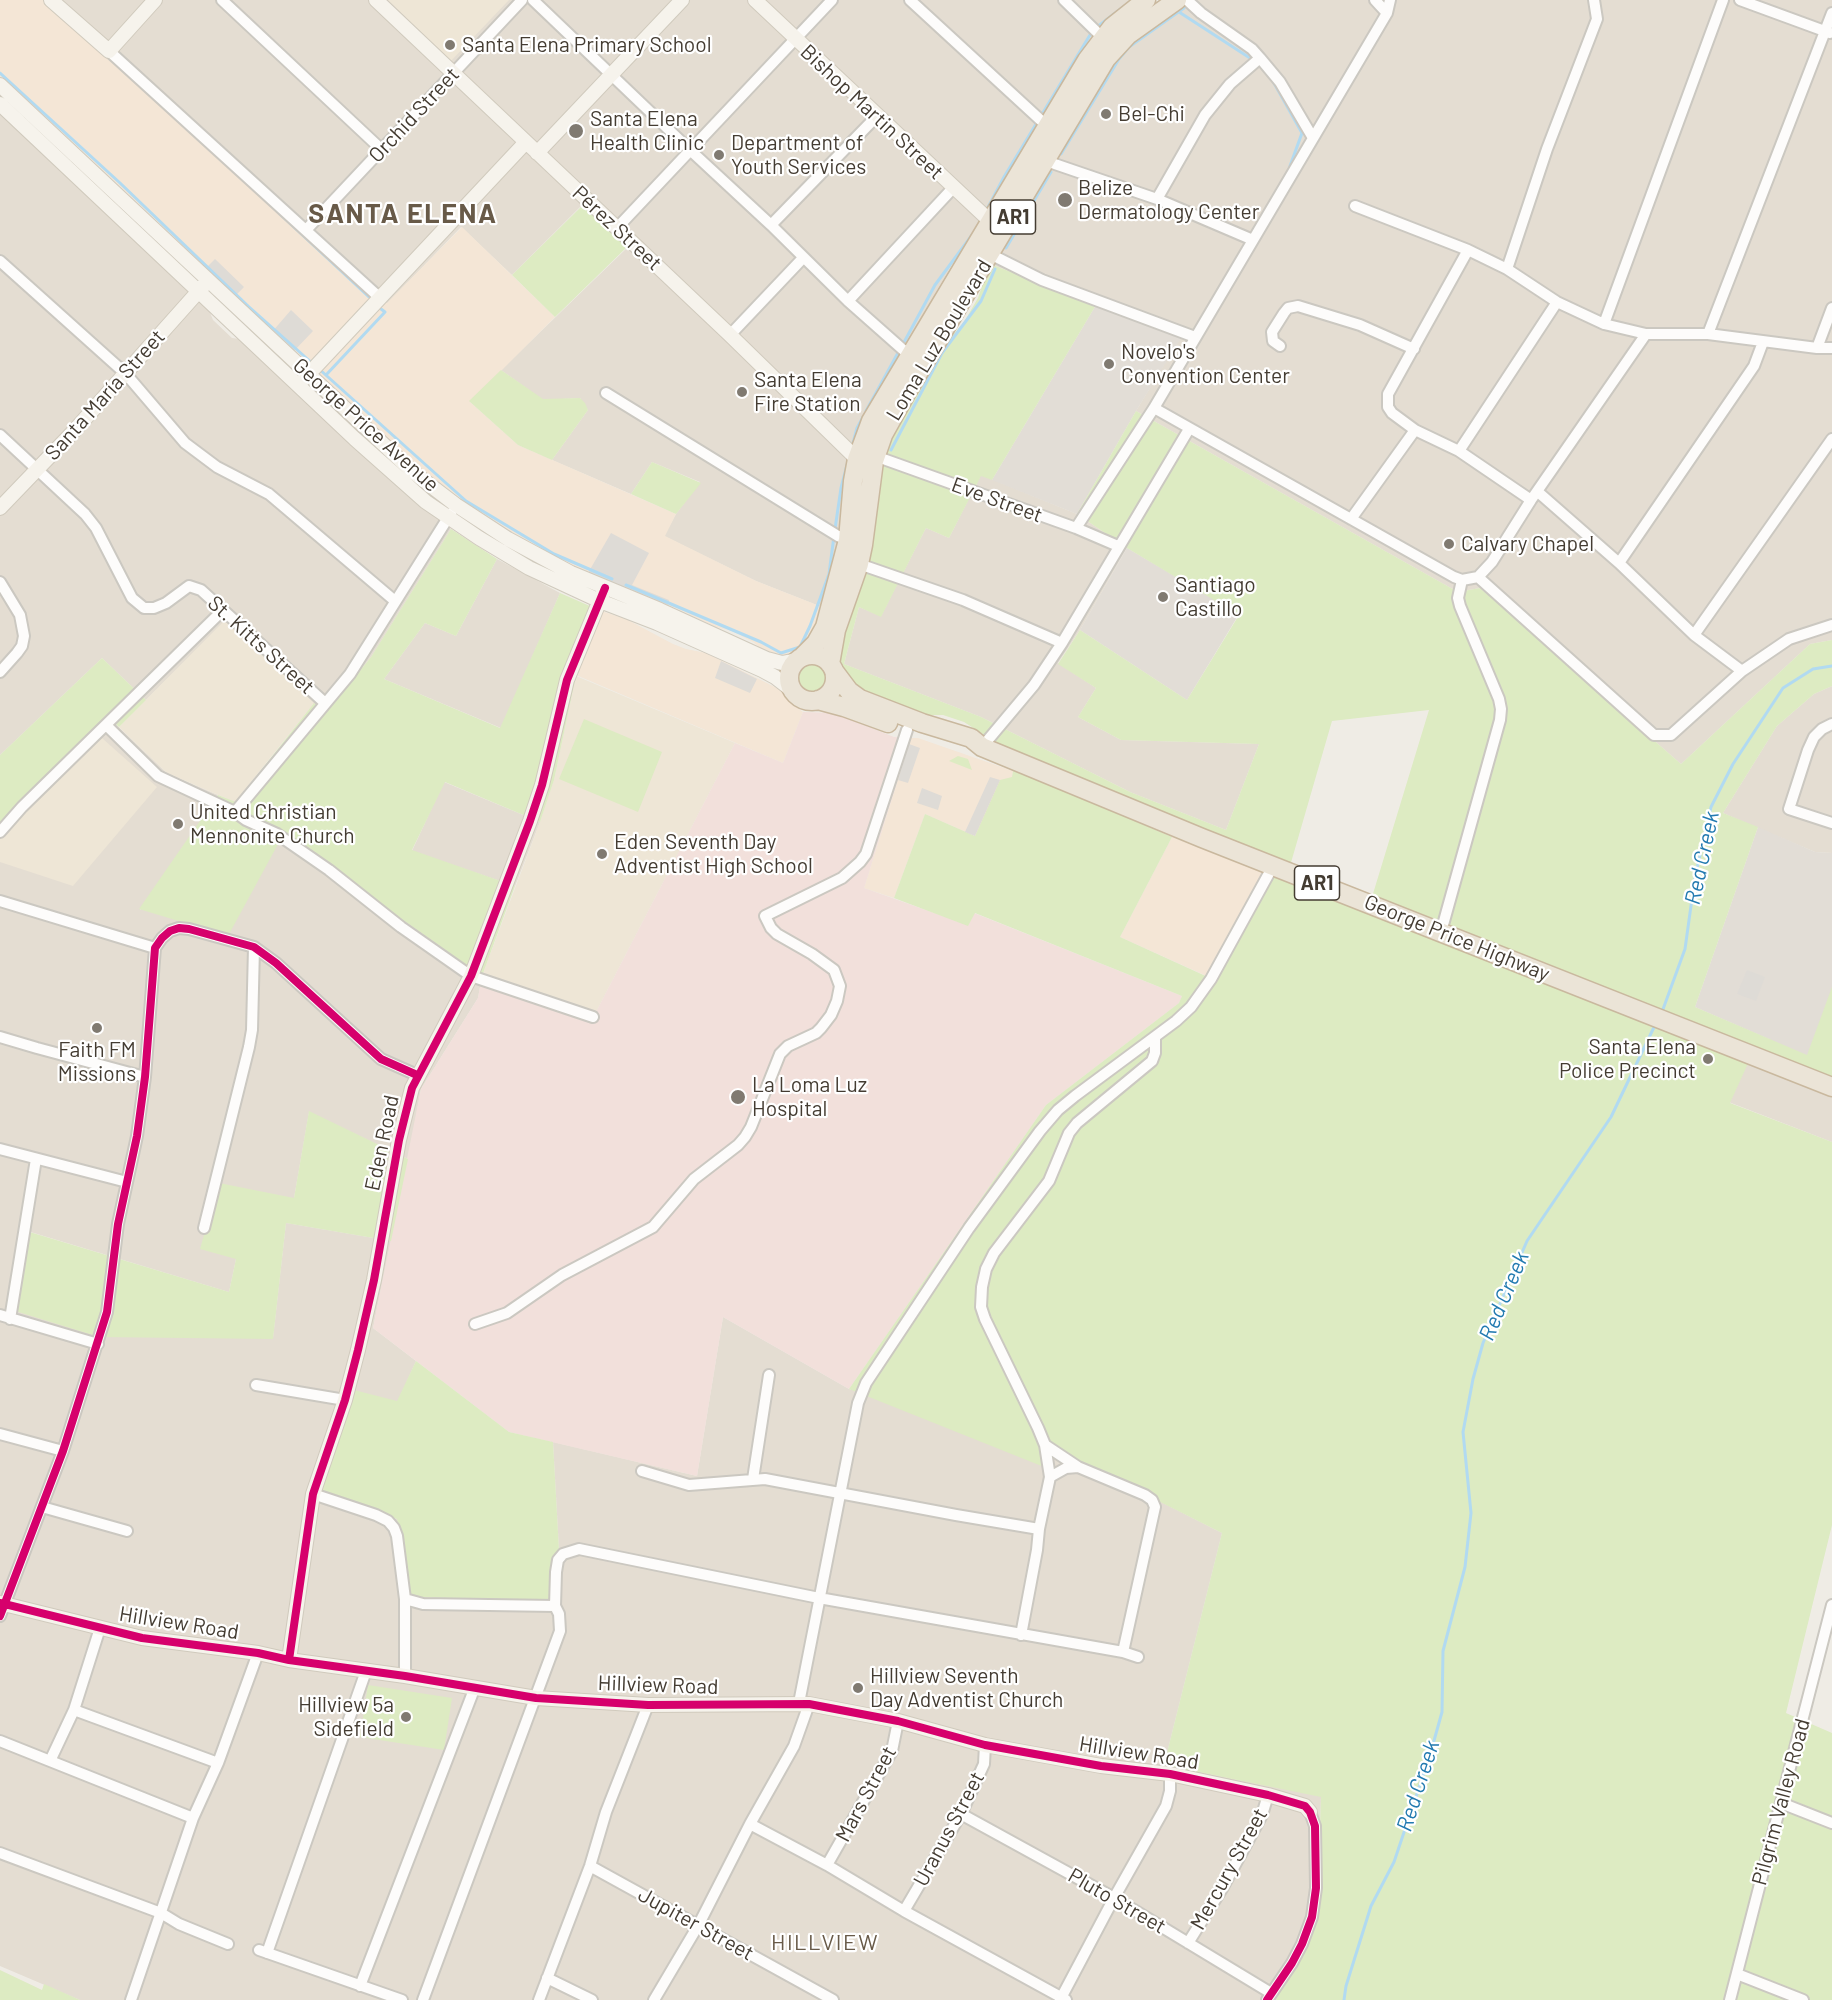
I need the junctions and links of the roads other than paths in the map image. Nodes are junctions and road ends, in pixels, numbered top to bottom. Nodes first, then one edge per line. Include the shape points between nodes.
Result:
1 (51, 0) edge
2 (155, 0) edge
3 (222, 0) edge
4 (376, 0) edge
5 (522, 0) edge
6 (533, 0) edge
7 (682, 0) edge
8 (755, 0) edge
9 (832, 0) edge
10 (910, 0) edge
11 (1064, 0) edge
12 (1146, 0) edge
13 (1177, 0) edge
14 (1187, 0) edge
15 (1375, 0) edge
16 (1390, 0) edge
17 (1594, 0) edge
18 (1723, 0) edge
19 (1740, 0) edge
20 (1832, 13) edge
21 (1387, 14) junction
22 (1829, 33) edge
23 (1102, 38) junction
24 (796, 39) junction
25 (109, 51) junction
26 (1260, 58) junction
27 (453, 73) junction
28 (611, 74) junction
29 (0, 85) edge
30 (0, 104) edge
31 (877, 116) junction
32 (1047, 126) junction
33 (1313, 138) junction
34 (526, 142) junction
35 (382, 150) junction
36 (690, 150) junction
37 (537, 153) junction
38 (1046, 161) junction
39 (953, 188) junction
40 (1157, 199) junction
41 (1355, 206) dead end
42 (991, 222) junction
43 (771, 225) junction
44 (617, 228) junction
45 (306, 230) junction
46 (1253, 240) junction
47 (1468, 250) junction
48 (990, 254) junction
49 (803, 258) junction
50 (0, 261) edge
51 (1507, 269) junction
52 (204, 286) junction
53 (380, 298) junction
54 (848, 301) junction
55 (1557, 302) junction
56 (1832, 308) edge
57 (1604, 324) junction
58 (1646, 334) junction
59 (1708, 334) junction
60 (730, 335) junction
61 (1195, 337) junction
62 (1762, 342) junction
63 (1280, 346) dead end
64 (1817, 348) junction
65 (1832, 348) edge
66 (1414, 349) junction
67 (909, 355) junction
68 (126, 374) junction
69 (309, 374) junction
70 (298, 385) junction
71 (606, 393) dead end
72 (1154, 408) junction
73 (1189, 429) junction
74 (1415, 430) junction
75 (0, 435) edge
76 (1832, 439) edge
77 (1459, 451) junction
78 (866, 457) junction
79 (38, 469) junction
80 (1535, 496) junction
81 (0, 508) edge
82 (452, 511) junction
83 (1351, 519) junction
84 (1076, 528) junction
85 (848, 540) junction
86 (1118, 546) junction
87 (1619, 563) junction
88 (859, 564) junction
89 (1478, 577) junction
90 (1462, 580) junction
91 (0, 582) edge
92 (605, 588) junction
93 (395, 601) junction
94 (600, 601) junction
95 (223, 610) junction
96 (1832, 625) edge
97 (1694, 635) junction
98 (1062, 643) junction
99 (800, 658) junction
100 (832, 668) junction
101 (1742, 671) junction
102 (0, 672) edge
103 (793, 691) junction
104 (818, 700) junction
105 (325, 704) junction
106 (1832, 724) edge
107 (106, 725) junction
108 (907, 730) junction
109 (982, 747) junction
110 (234, 812) junction
111 (1832, 823) edge
112 (0, 832) edge
113 (1273, 866) junction
114 (0, 901) edge
115 (1440, 932) junction
116 (255, 947) junction
117 (154, 948) junction
118 (471, 976) junction
119 (593, 1017) dead end
120 (0, 1037) edge
121 (1155, 1037) junction
122 (417, 1075) junction
123 (145, 1077) junction
124 (1832, 1087) edge
125 (0, 1149) edge
126 (36, 1159) junction
127 (127, 1182) junction
128 (204, 1228) dead end
129 (5, 1317) edge
130 (475, 1324) dead end
131 (98, 1344) junction
132 (769, 1375) dead end
133 (256, 1385) dead end
134 (345, 1400) junction
135 (0, 1434) edge
136 (1045, 1445) junction
137 (63, 1451) junction
138 (1077, 1467) junction
139 (642, 1471) dead end
140 (1050, 1477) junction
141 (753, 1479) junction
142 (840, 1492) junction
143 (313, 1494) junction
144 (42, 1508) junction
145 (1039, 1529) junction
146 (128, 1531) dead end
147 (819, 1598) junction
148 (405, 1599) junction
149 (1832, 1605) edge
150 (555, 1606) junction
151 (2, 1608) edge
152 (100, 1628) junction
153 (1022, 1635) junction
154 (1123, 1652) junction
155 (258, 1653) junction
156 (1138, 1657) dead end
157 (289, 1660) junction
158 (366, 1671) junction
159 (405, 1676) junction
160 (475, 1687) junction
161 (536, 1698) junction
162 (804, 1703) junction
163 (648, 1705) junction
164 (74, 1710) junction
165 (898, 1721) junction
166 (0, 1741) edge
167 (985, 1745) junction
168 (51, 1761) junction
169 (218, 1762) junction
170 (1170, 1774) junction
171 (1268, 1795) junction
172 (1781, 1803) junction
173 (1310, 1812) joint
174 (961, 1814) junction
175 (193, 1818) junction
176 (1832, 1823) edge
177 (750, 1824) junction
178 (0, 1854) edge
179 (827, 1865) junction
180 (590, 1866) junction
181 (1114, 1898) junction
182 (904, 1911) junction
183 (162, 1913) junction
184 (699, 1924) junction
185 (1188, 1942) junction
186 (228, 1944) dead end
187 (1737, 1974) junction
188 (547, 1978) junction
189 (360, 1986) junction
190 (1269, 1997) edge
191 (1062, 1999) edge
192 (131, 2000) edge
193 (402, 2000) edge
194 (423, 2000) edge
195 (539, 2000) edge
196 (592, 2000) edge
197 (654, 2000) edge
198 (833, 2000) edge
199 (1730, 2000) edge
200 (1803, 2000) edge

1 - 25 street
2 - 25 street
3 - 35 street
4 - 27 street, Pérez Street
5 - 27 street, Orchid Street
6 - 28 street
7 - 28 street
8 - 24 street, Bishop Martin Street
9 - 24 street
10 - 32 street
11 - 23 street
12 - 23 highway, Loma Luz Boulevard / AR1
13 - 38 highway, Loma Luz Boulevard / AR1 via 1128,35 1106,59
14 - 26 street
15 - 21 street
16 - 21 street
17 - 51 street via 1597,19 1547,149
18 - 57 street
19 - 22 street
20 - 22 street
21 - 33 street
22 - 59 street
23 - 32 highway, Loma Luz Boulevard / AR1
24 - 31 street, Bishop Martin Street
24 - 36 street
25 - 45 street
26 - 33 street via 1281,82
26 - 40 street via 1230,84 1205,115
27 - 34 street, Pérez Street
27 - 35 street, Orchid Street
28 - 36 street
28 - 37 street
29 - 52 street, George Price Avenue
30 - 52 street, George Price Avenue
31 - 39 street, Bishop Martin Street
31 - 43 street
32 - 42 highway, Loma Luz Boulevard / AR1
33 - 46 street
34 - 37 street, Pérez Street
34 - 53 street
35 - 45 street, Orchid Street
36 - 43 street
36 - 44 street
37 - 44 street, Pérez Street
38 - 40 street
38 - 48 highway, Loma Luz Boulevard / AR1
39 - 42 street, Bishop Martin Street
39 - 54 street
40 - 46 street
41 - 47 street
42 - 67 highway, Loma Luz Boulevard / AR1
43 - 49 street
44 - 60 street, Pérez Street
45 - 53 street
46 - 61 street
47 - 51 street
47 - 66 street
48 - 61 street via 1042,280
48 - 78 highway, Loma Luz Boulevard / AR1
49 - 54 street
49 - 60 street
50 - 68 street
51 - 55 street
52 - 68 street, Santa María Street
52 - 69 street, George Price Avenue
52 - 70 street, George Price Avenue
53 - 69 street
54 - 67 street
55 - 57 street
55 - 77 street
56 - 64 street
57 - 58 street
58 - 59 street
58 - 80 street
59 - 62 street
60 - 78 street, Pérez Street
61 - 72 street
62 - 64 street
62 - 87 street via 1754,366
63 - 66 street via 1272,332 1284,313 1298,306 1360,325
64 - 65 street
66 - 74 street via 1387,401 1392,413
67 - 78 highway, Loma Luz Boulevard / AR1 via 871,421
68 - 79 street, Santa María Street
68 - 93 street via 185,443 217,467 268,494
69 - 70 street
69 - 82 street, George Price Avenue
70 - 82 street, George Price Avenue via 426,502
71 - 85 street
72 - 73 street
72 - 84 street
73 - 83 street
73 - 86 street
74 - 77 street
74 - 83 street
75 - 79 street, St. Kitts Street
76 - 97 street
77 - 80 street
78 - 84 street, Eve Street
78 - 85 highway, Loma Luz Boulevard / AR1 via 853,481
78 - 88 highway, Loma Luz Boulevard / AR1 via 870,482
79 - 81 street, Santa María Street
79 - 95 street, St. Kitts Street via 96,528 132,597 144,608 166,603 189,586 201,590
80 - 87 street
80 - 89 street
82 - 92 street, George Price Avenue
82 - 93 street
82 - 94 street, George Price Avenue via 479,538 529,568
83 - 90 street
84 - 86 street, Eve Street
85 - 99 highway, Loma Luz Boulevard / AR1 via 822,634
86 - 98 street
87 - 97 street
88 - 98 street via 963,600
88 - 100 highway, Loma Luz Boulevard / AR1 via 836,630
89 - 90 street
89 - 101 street via 1654,735 1671,735
90 - 115 street via 1460,606 1501,709
91 - 102 street via 20,615 24,636 22,646
92 - 94 street, Eden Road
92 - 99 street, George Price Avenue via 767,659 782,663
93 - 105 street via 350,674
94 - 103 street, George Price Avenue via 762,670
94 - 118 street, Eden Road via 567,680 530,821
95 - 105 street, St. Kitts Street
95 - 107 street
96 - 101 street via 1789,639
97 - 101 street
98 - 109 street via 1034,685
99 - 100 highway via 815,655
99 - 103 highway via 789,671
100 - 104 highway via 834,686
100 - 109 highway, George Price Highway / AR1 via 860,699 970,738
103 - 104 highway via 804,700
104 - 108 highway, George Price Highway / AR1
105 - 110 street
106 - 111 street via 1814,737 1789,809
107 - 110 street via 159,776
107 - 112 street
108 - 109 highway, George Price Highway / AR1 via 967,747
108 - 130 street via 860,862 842,878 765,916 777,934 834,970 840,986 831,1015 821,1028 780,1054 745,1137 694,1179 653,1227 562,1275 507,1313
109 - 113 highway, George Price Highway / AR1
110 - 118 street via 277,834
113 - 115 highway, George Price Highway / AR1
113 - 121 street via 1206,986 1183,1014
114 - 117 street
115 - 124 highway, George Price Highway / AR1
116 - 117 street via 179,928 170,931
116 - 122 street via 381,1059
116 - 128 street via 249,1047
117 - 123 street
118 - 119 street
118 - 122 street, Eden Road
120 - 123 street
121 - 136 street via 1152,1061 1069,1133 1049,1180 986,1269 981,1307 985,1319
121 - 142 street via 1058,1110 969,1228 866,1383 858,1403
122 - 134 street, Eden Road via 399,1140 374,1280
123 - 127 street
125 - 126 street
126 - 127 street
126 - 129 street
127 - 131 street via 107,1312
129 - 131 street
131 - 137 street
132 - 141 street
133 - 134 street
134 - 143 street, Eden Road
135 - 137 street
136 - 138 street
136 - 140 street
137 - 144 street
138 - 140 street
138 - 154 street via 1145,1495 1155,1507
139 - 141 street via 689,1485
140 - 145 street
141 - 142 street
142 - 145 street
142 - 147 street
143 - 148 street via 388,1521 397,1536
143 - 157 street, Eden Road
144 - 146 street
144 - 151 street
145 - 153 street
147 - 150 street via 579,1549 558,1560
147 - 153 street
147 - 162 street
148 - 150 street via 423,1604
148 - 159 street
149 - 172 street, Pilgrim Valley Road
150 - 161 street via 560,1631
151 - 152 street, Hillview Road
152 - 155 street, Hillview Road via 142,1638
152 - 164 street
153 - 154 street
154 - 156 street
155 - 157 street, Hillview Road
155 - 169 street
157 - 158 street, Hillview Road
158 - 159 street, Hillview Road
158 - 189 street via 263,1951
159 - 160 street, Hillview Road
160 - 161 street, Hillview Road
160 - 189 street
161 - 163 street, Hillview Road
161 - 194 street
162 - 163 street, Hillview Road
162 - 165 street, Hillview Road
162 - 177 street via 795,1746
163 - 180 street via 606,1812
164 - 168 street
164 - 169 street
165 - 167 street, Hillview Road
165 - 179 street, Mars Street via 891,1751
166 - 168 street
167 - 170 street, Hillview Road
167 - 174 street, Uranus Street via 984,1764
168 - 175 street
169 - 175 street
170 - 171 street, Hillview Road
170 - 181 street via 1167,1806
171 - 173 street, Hillview Road via 1305,1806
171 - 185 street, Mercury Street via 1263,1815
172 - 176 street
172 - 187 street, Pilgrim Valley Road
173 - 190 street via 1316,1826 1312,1917 1292,1964
174 - 181 street, Pluto Street
174 - 182 street, Uranus Street
175 - 183 street
177 - 179 street
177 - 184 street
178 - 183 street
179 - 182 street
180 - 184 street, Jupiter Street
180 - 188 street
181 - 185 street, Pluto Street
181 - 191 street
182 - 191 street
183 - 186 street
183 - 192 street
184 - 197 street
184 - 198 street, Jupiter Street
185 - 190 street, Pluto Street
187 - 199 street, Pilgrim Valley Road
187 - 200 street
188 - 195 street
188 - 196 street
189 - 193 street

